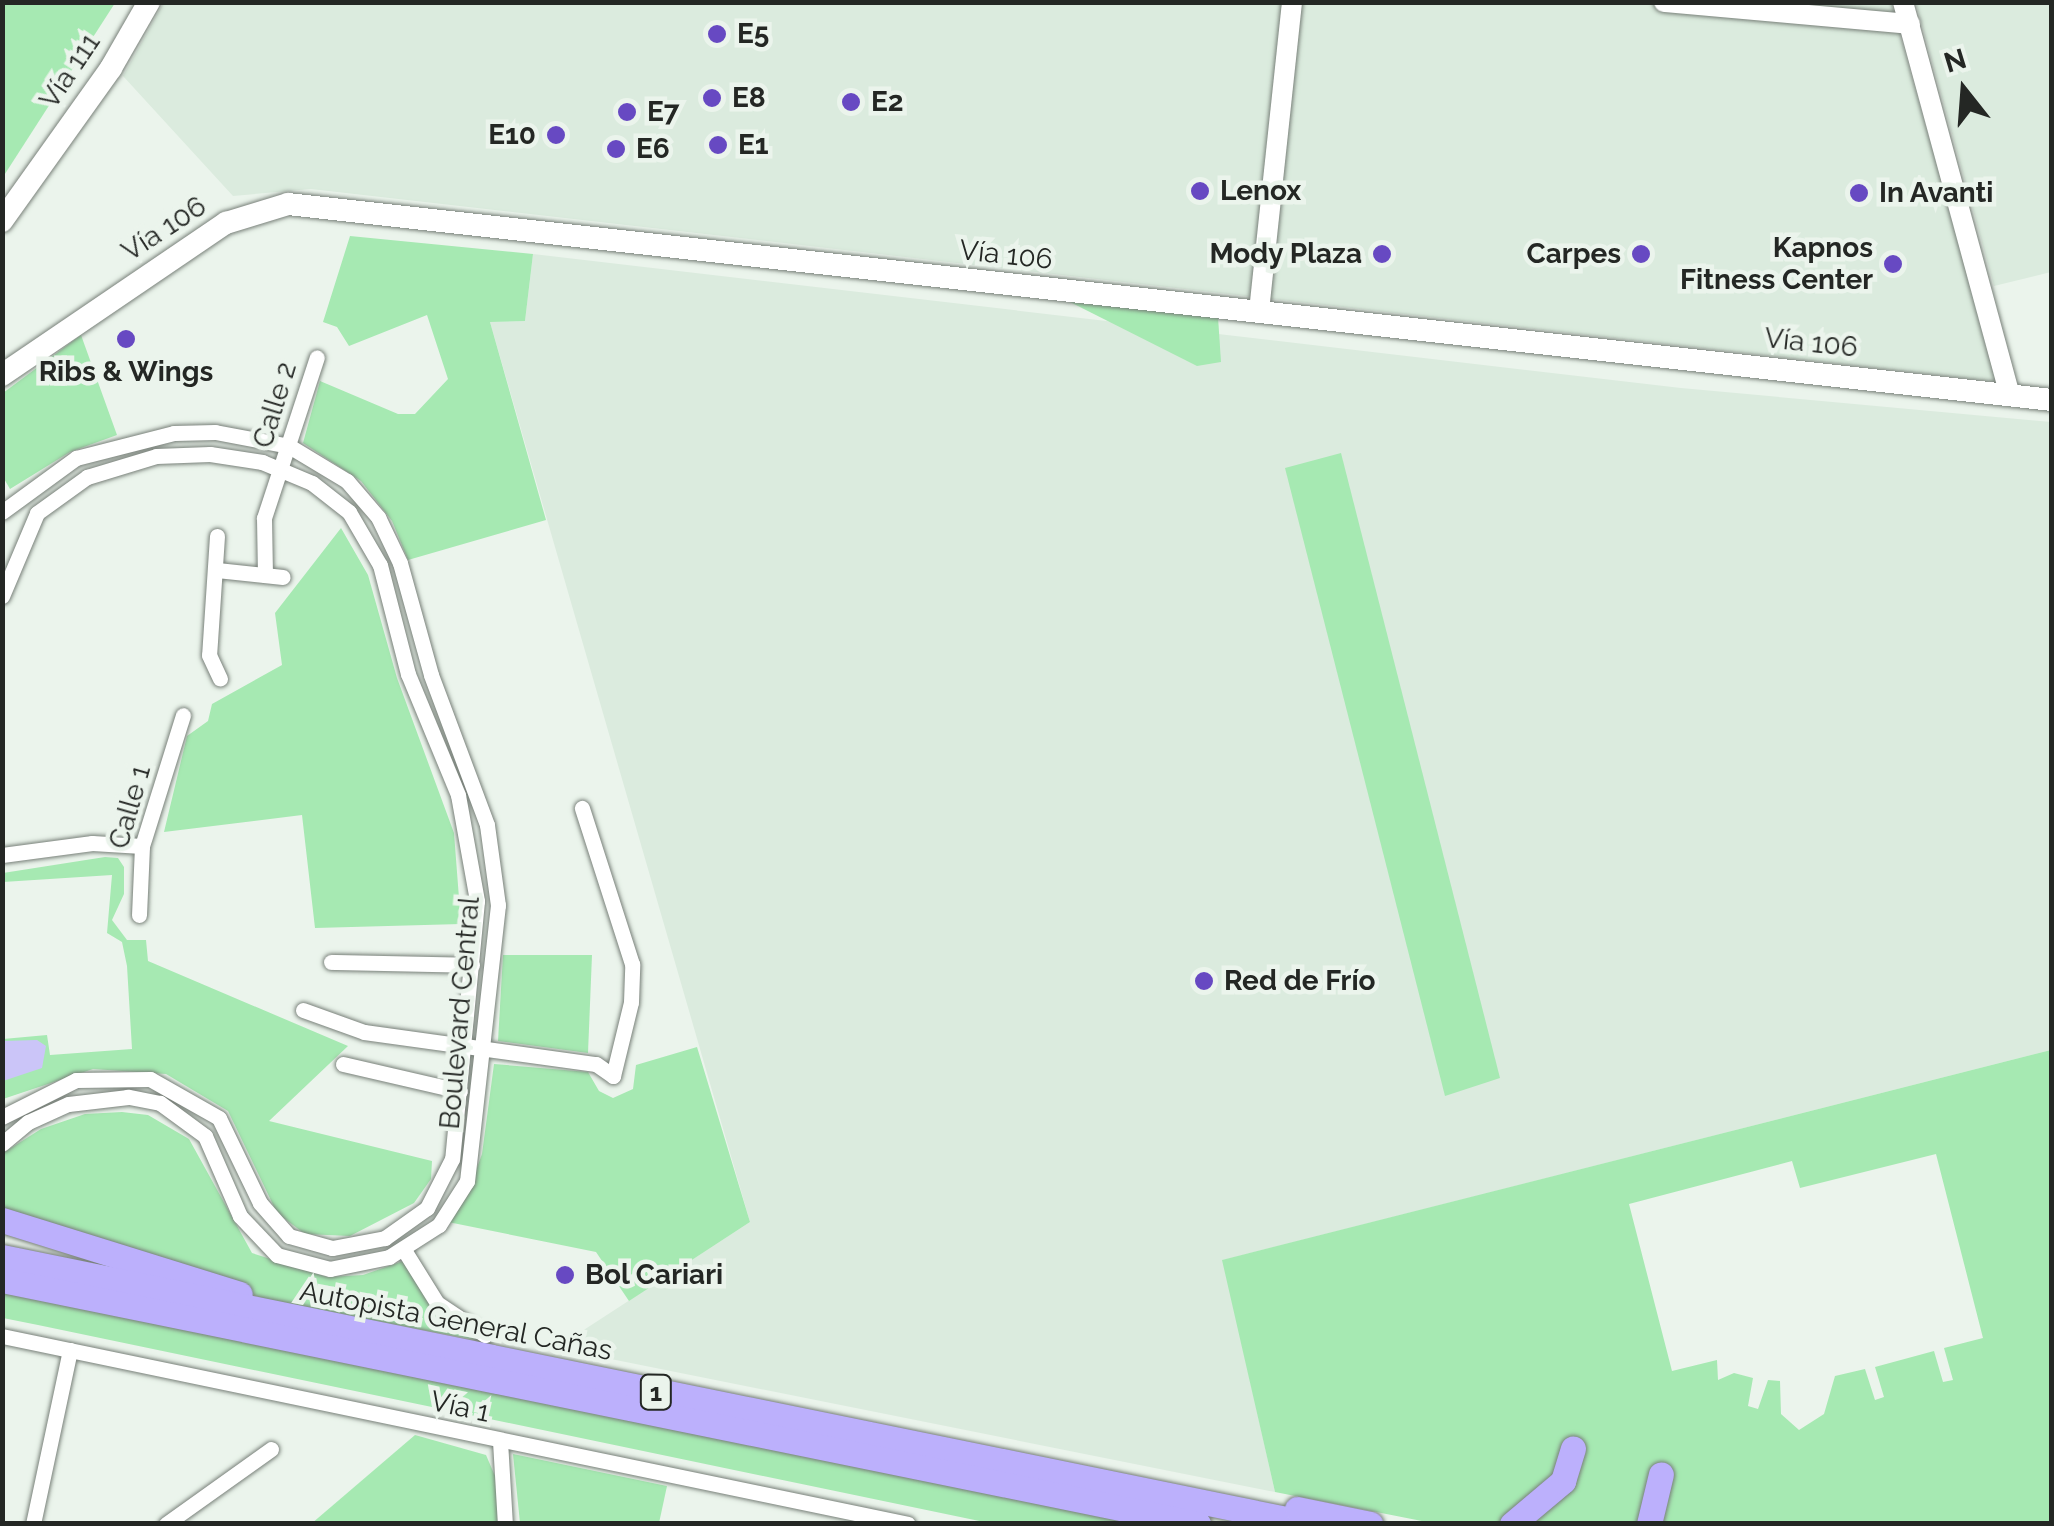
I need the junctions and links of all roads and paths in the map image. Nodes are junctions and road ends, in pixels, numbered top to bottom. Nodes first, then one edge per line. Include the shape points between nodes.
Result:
1 (149, 2) edge
2 (1292, 2) edge
3 (1664, 2) edge
4 (1903, 2) edge
5 (1910, 24) junction
6 (2, 220) edge
7 (1259, 311) junction
8 (316, 357) dead end
9 (2, 375) edge
10 (2010, 395) junction
11 (2052, 400) edge
12 (288, 446) junction
13 (282, 468) junction
14 (20, 498) junction
15 (2, 512) edge
16 (36, 513) junction
17 (217, 536) dead end
18 (217, 570) junction
19 (265, 575) junction
20 (282, 577) dead end
21 (2, 596) edge
22 (220, 679) dead end
23 (183, 715) dead end
24 (475, 792) junction
25 (458, 796) junction
26 (582, 808) dead end
27 (142, 846) junction
28 (2, 855) edge
29 (140, 915) dead end
30 (330, 962) dead end
31 (472, 964) junction
32 (303, 1010) dead end
33 (464, 1050) junction
34 (485, 1052) junction
35 (343, 1064) dead end
36 (166, 1085) junction
37 (460, 1090) junction
38 (160, 1103) junction
39 (2, 1116) edge
40 (2, 1144) edge
41 (2, 1220) edge
42 (410, 1224) junction
43 (385, 1238) junction
44 (421, 1240) junction
45 (398, 1252) junction
46 (2, 1257) edge
47 (2, 1280) edge
48 (289, 1318) junction
49 (484, 1335) dead end
50 (2, 1336) edge
51 (70, 1350) junction
52 (500, 1440) junction
53 (916, 1445) junction
54 (271, 1449) dead end
55 (1572, 1449) dead end
56 (1660, 1474) dead end
57 (825, 1507) junction
58 (507, 1522) edge
59 (33, 1524) edge
60 (166, 1524) edge
61 (820, 1524) edge
62 (908, 1524) edge
63 (1198, 1524) edge
64 (1311, 1524) edge
65 (1370, 1524) edge
66 (1512, 1524) edge
67 (1649, 1524) edge

1 - 6 main road, Vía 111
2 - 7 street
3 - 5 street
4 - 5 street
5 - 10 street
7 - 9 main road, Vía 106 via 288,204 226,222
7 - 10 main road, Vía 106
8 - 12 street, Calle 2
10 - 11 main road, Vía 106
12 - 13 street, Calle 2
12 - 14 street, Boulevard Central via 216,432 152,436 76,458
12 - 24 street, Boulevard Central via 347,481 387,533
13 - 16 street, Boulevard Central via 229,455 156,456 87,477
13 - 19 street, Calle 2 via 264,518
13 - 25 street, Boulevard Central via 348,512 372,548 408,674
14 - 15 street, Boulevard Central
14 - 16 street
16 - 21 street
17 - 18 street
18 - 19 street
18 - 22 street via 209,655
19 - 20 street
23 - 27 street, Calle 1
24 - 25 street
24 - 34 street, Boulevard Central via 498,904
25 - 31 street, Boulevard Central via 476,880
26 - 34 street via 632,964 631,1002 613,1076 596,1064
27 - 28 street via 92,843
27 - 29 street, Calle 1
30 - 31 street
31 - 33 street, Boulevard Central
32 - 33 street via 364,1032
33 - 34 street
33 - 37 street, Boulevard Central
34 - 44 street, Boulevard Central via 467,1181 447,1216
35 - 37 street
36 - 38 street
36 - 39 street, Boulevard Central via 126,1076 76,1080
36 - 43 street, Boulevard Central via 198,1101 226,1127 260,1203 289,1236 332,1248
37 - 42 street, Boulevard Central via 446,1175
38 - 40 street via 128,1097 68,1104 28,1122
38 - 45 street, Boulevard Central via 205,1136 240,1216 276,1255 330,1269
41 - 48 highway via 237,1292
42 - 43 street, Boulevard Central
42 - 44 street
43 - 45 street
44 - 45 street, Boulevard Central
45 - 49 street via 437,1303
46 - 48 highway, Autopista General Cañas / 1
47 - 63 highway, Autopista General Cañas / 1
48 - 53 highway, Autopista General Cañas / 1
50 - 51 street, Vía 1
51 - 52 street, Vía 1
51 - 59 street
52 - 57 street, Vía 1
52 - 58 street
53 - 64 highway, Autopista General Cañas / 1
53 - 65 highway
54 - 60 street
55 - 66 highway via 1563,1481
56 - 67 highway
57 - 61 street
57 - 62 street, Vía 1

